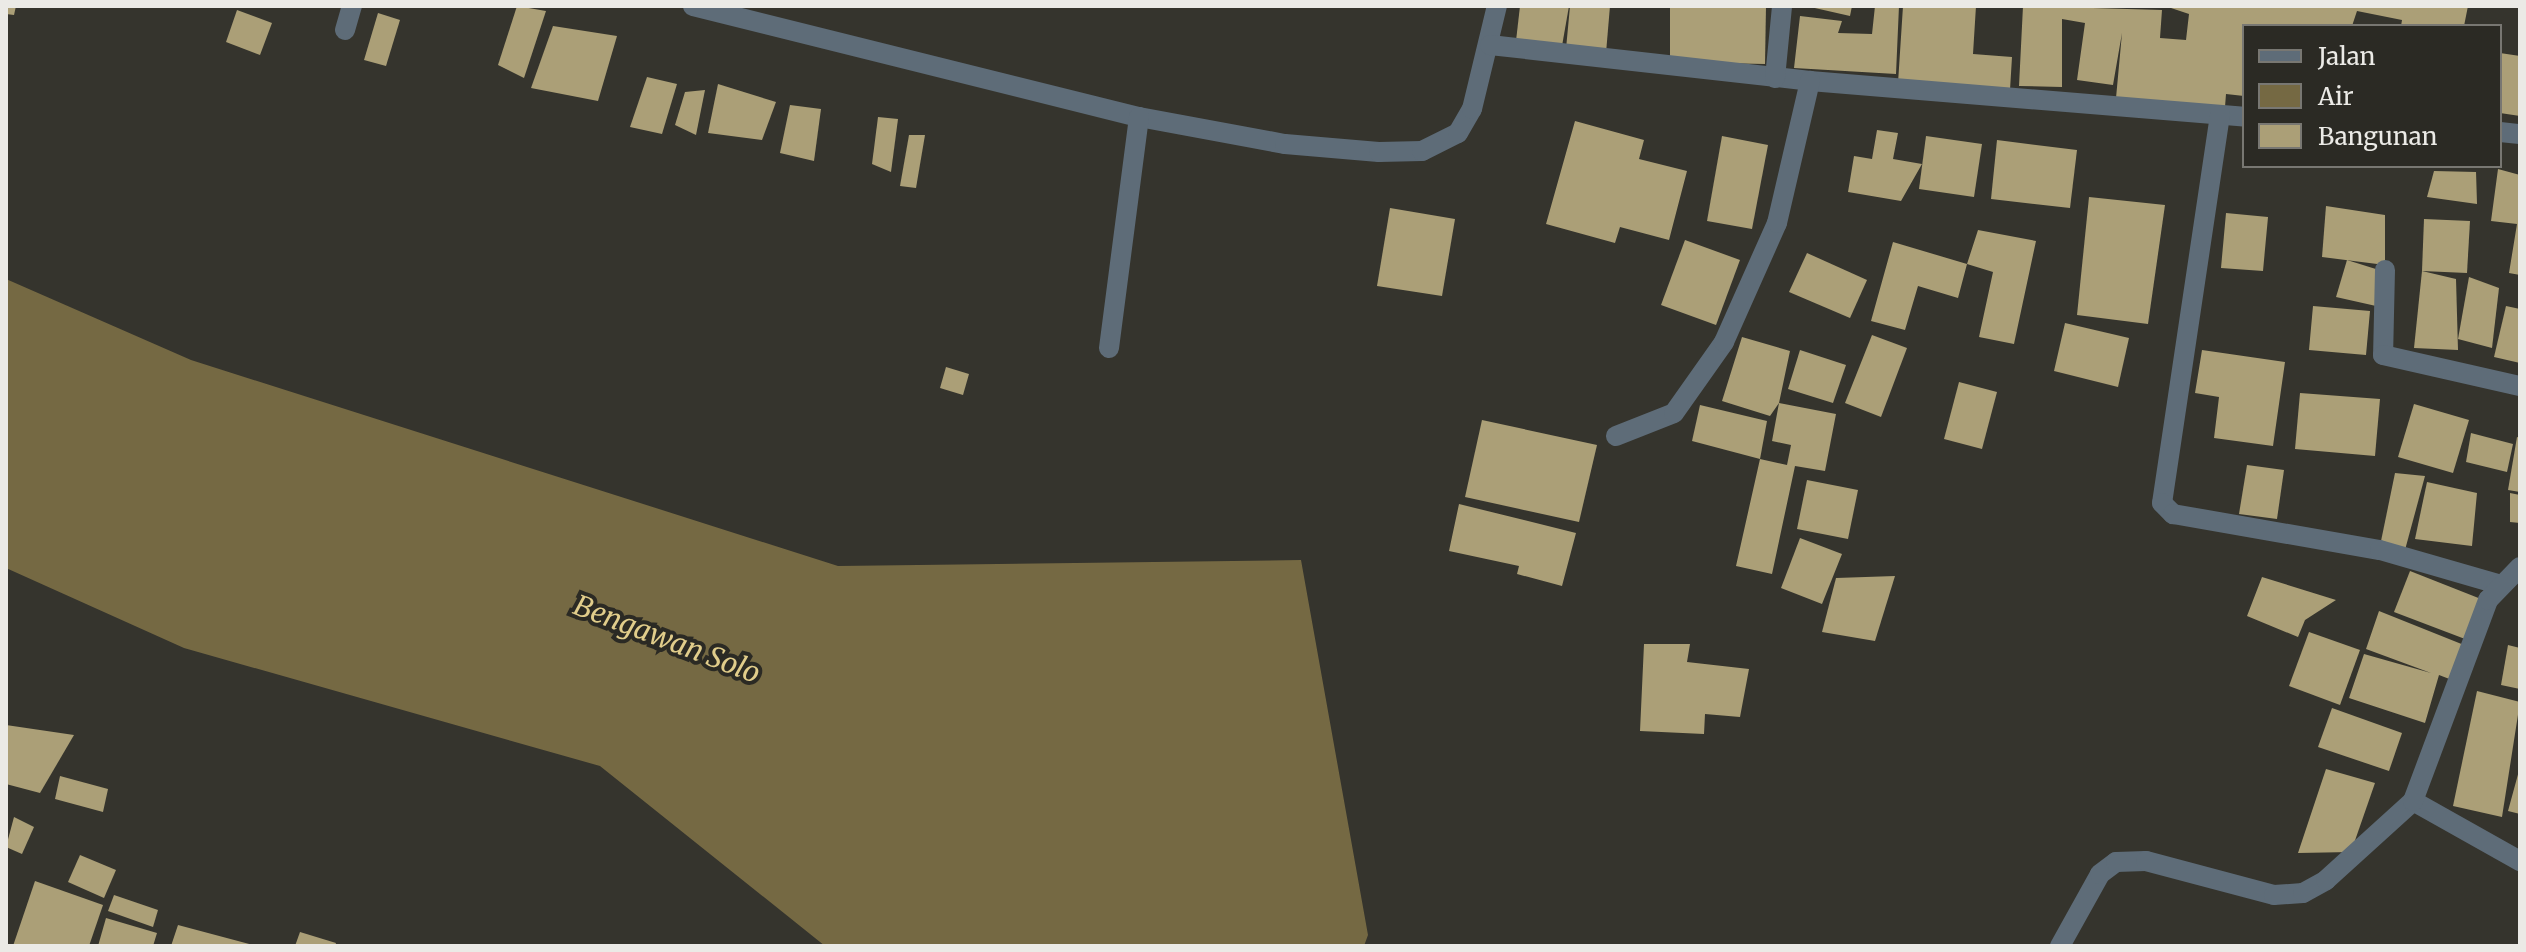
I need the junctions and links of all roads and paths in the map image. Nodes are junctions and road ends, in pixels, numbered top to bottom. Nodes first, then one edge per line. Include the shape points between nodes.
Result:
1 (352, 6) edge
2 (693, 6) edge
3 (1497, 6) edge
4 (1782, 6) edge
5 (345, 30) dead end
6 (1490, 45) junction
7 (1775, 78) junction
8 (1810, 81) junction
9 (2220, 115) junction
10 (1139, 117) junction
11 (2242, 117) edge
12 (2385, 270) dead end
13 (1109, 348) dead end
14 (2520, 386) edge
15 (1616, 436) dead end
16 (2520, 567) edge
17 (2498, 584) junction
18 (2413, 801) junction
19 (2520, 861) edge
20 (2060, 946) edge

1 - 5 street
2 - 10 street
3 - 6 street
4 - 7 street
6 - 7 street
6 - 10 street via 1458,133 1422,151 1285,144
7 - 8 street
8 - 9 street
8 - 15 street via 1777,223 1724,342 1674,413
9 - 11 street
9 - 17 street via 2162,503 2173,514 2380,550
10 - 13 street
12 - 14 street via 2383,355
16 - 17 street
17 - 18 street
18 - 19 street
18 - 20 street via 2303,893 2241,891 2146,861 2116,862 2100,874

